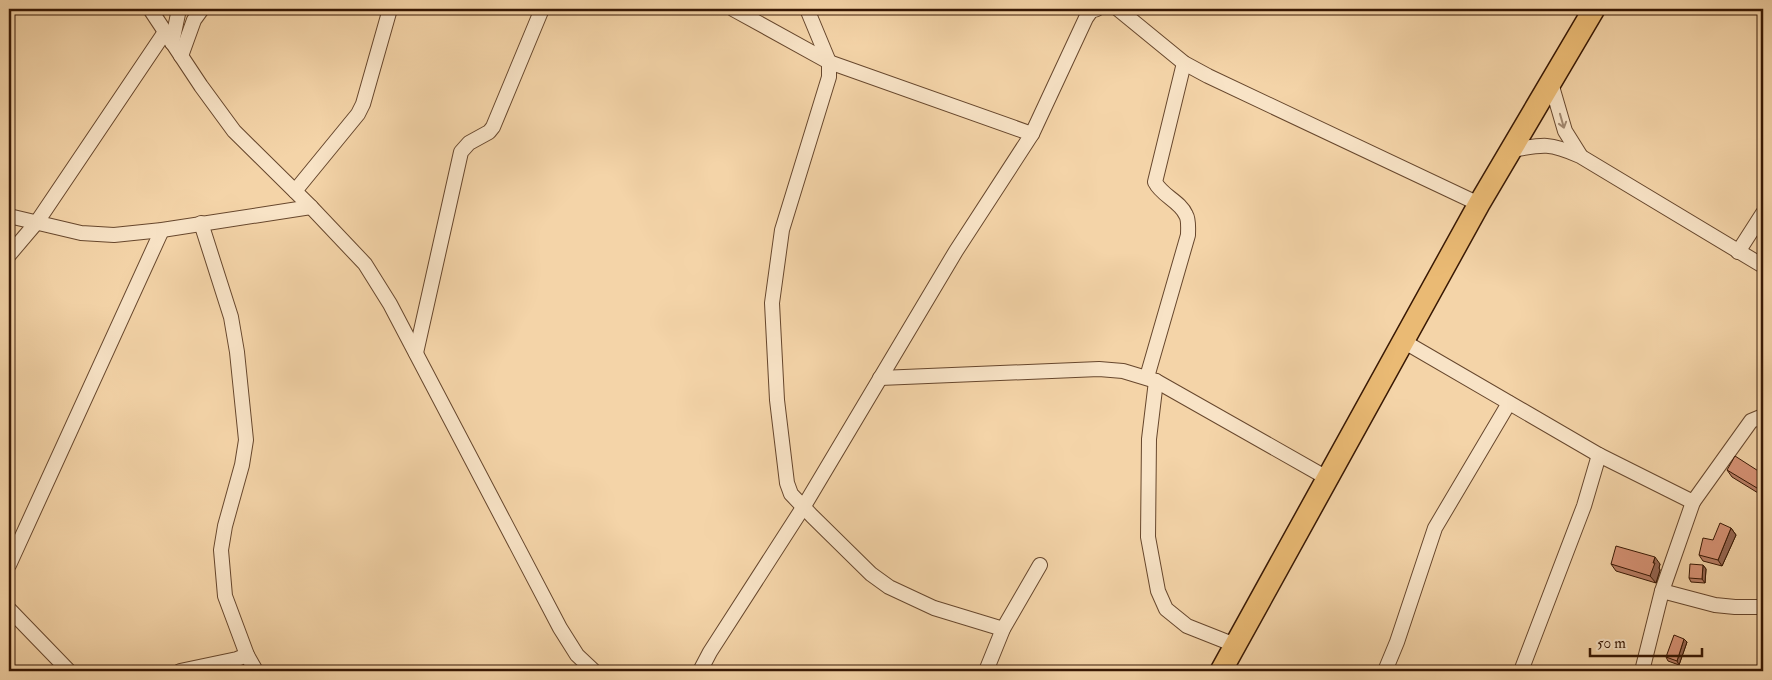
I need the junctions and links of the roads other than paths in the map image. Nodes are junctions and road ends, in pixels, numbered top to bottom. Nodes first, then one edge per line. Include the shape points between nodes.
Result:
1 (150, 9) edge
2 (179, 9) edge
3 (202, 9) edge
4 (390, 9) edge
5 (542, 9) edge
6 (732, 9) edge
7 (807, 9) edge
8 (1097, 9) edge
9 (1118, 9) edge
10 (1594, 9) edge
11 (168, 38) junction
12 (181, 56) junction
13 (829, 62) junction
14 (1184, 63) junction
15 (1551, 83) junction
16 (1032, 134) junction
17 (1512, 150) junction
18 (1580, 156) junction
19 (295, 191) junction
20 (1479, 204) junction
21 (311, 206) junction
22 (1763, 213) edge
23 (9, 216) edge
24 (37, 222) junction
25 (202, 223) junction
26 (162, 230) junction
27 (1738, 252) junction
28 (9, 255) edge
29 (1763, 266) edge
30 (1402, 341) junction
31 (416, 353) junction
32 (880, 378) junction
33 (1152, 379) junction
34 (1509, 403) junction
35 (1763, 416) edge
36 (1599, 456) junction
37 (1327, 478) junction
38 (1692, 502) junction
39 (804, 506) junction
40 (9, 565) edge
41 (1040, 565) dead end
42 (1662, 590) junction
43 (1763, 607) edge
44 (9, 609) edge
45 (1003, 629) junction
46 (1235, 645) junction
47 (247, 655) junction
48 (69, 671) edge
49 (180, 671) edge
50 (256, 671) edge
51 (594, 671) edge
52 (700, 671) edge
53 (986, 671) edge
54 (1221, 671) edge
55 (1385, 671) edge
56 (1520, 671) edge
57 (1642, 671) edge

1 - 11 street
2 - 11 street
3 - 12 street via 194,20
4 - 19 street via 358,114
5 - 31 street via 493,127 469,142 460,152
6 - 13 street
7 - 13 street
8 - 16 street via 1086,18
9 - 14 street
10 - 15 main road
11 - 12 street
11 - 24 street
12 - 19 street via 234,131
13 - 16 street
13 - 39 street via 829,77 782,230 772,303 777,400 787,483 791,494
14 - 20 street
14 - 33 street via 1155,182 1188,216 1188,235
15 - 17 main road
15 -> 18 street via 1565,131
16 - 32 street via 956,251
17 - 18 street via 1546,145
17 - 20 main road
18 - 27 street
19 - 21 street
20 - 30 main road
21 - 25 street
21 - 31 street via 365,264
22 - 27 street
23 - 24 street
24 - 26 street via 81,233 114,235
24 - 28 street
25 - 26 street
25 - 47 street via 231,317 237,352 246,440 221,550 226,596
26 - 40 street
27 - 29 street
30 - 34 street
30 - 37 main road
31 - 51 street via 560,628 577,655
32 - 33 street via 1099,369
32 - 39 street
33 - 37 street
33 - 46 street via 1148,538 1158,591 1166,609 1187,626
34 - 36 street
34 - 55 street via 1435,528
35 - 38 street via 1751,421
36 - 38 street
36 - 56 street via 1584,506
37 - 46 main road
38 - 42 street
39 - 45 street via 871,574 889,587 934,608
39 - 52 street
41 - 45 street
42 - 43 street via 1715,605
42 - 57 street
44 - 48 street
45 - 53 street
46 - 54 main road
47 - 49 street
47 - 50 street

